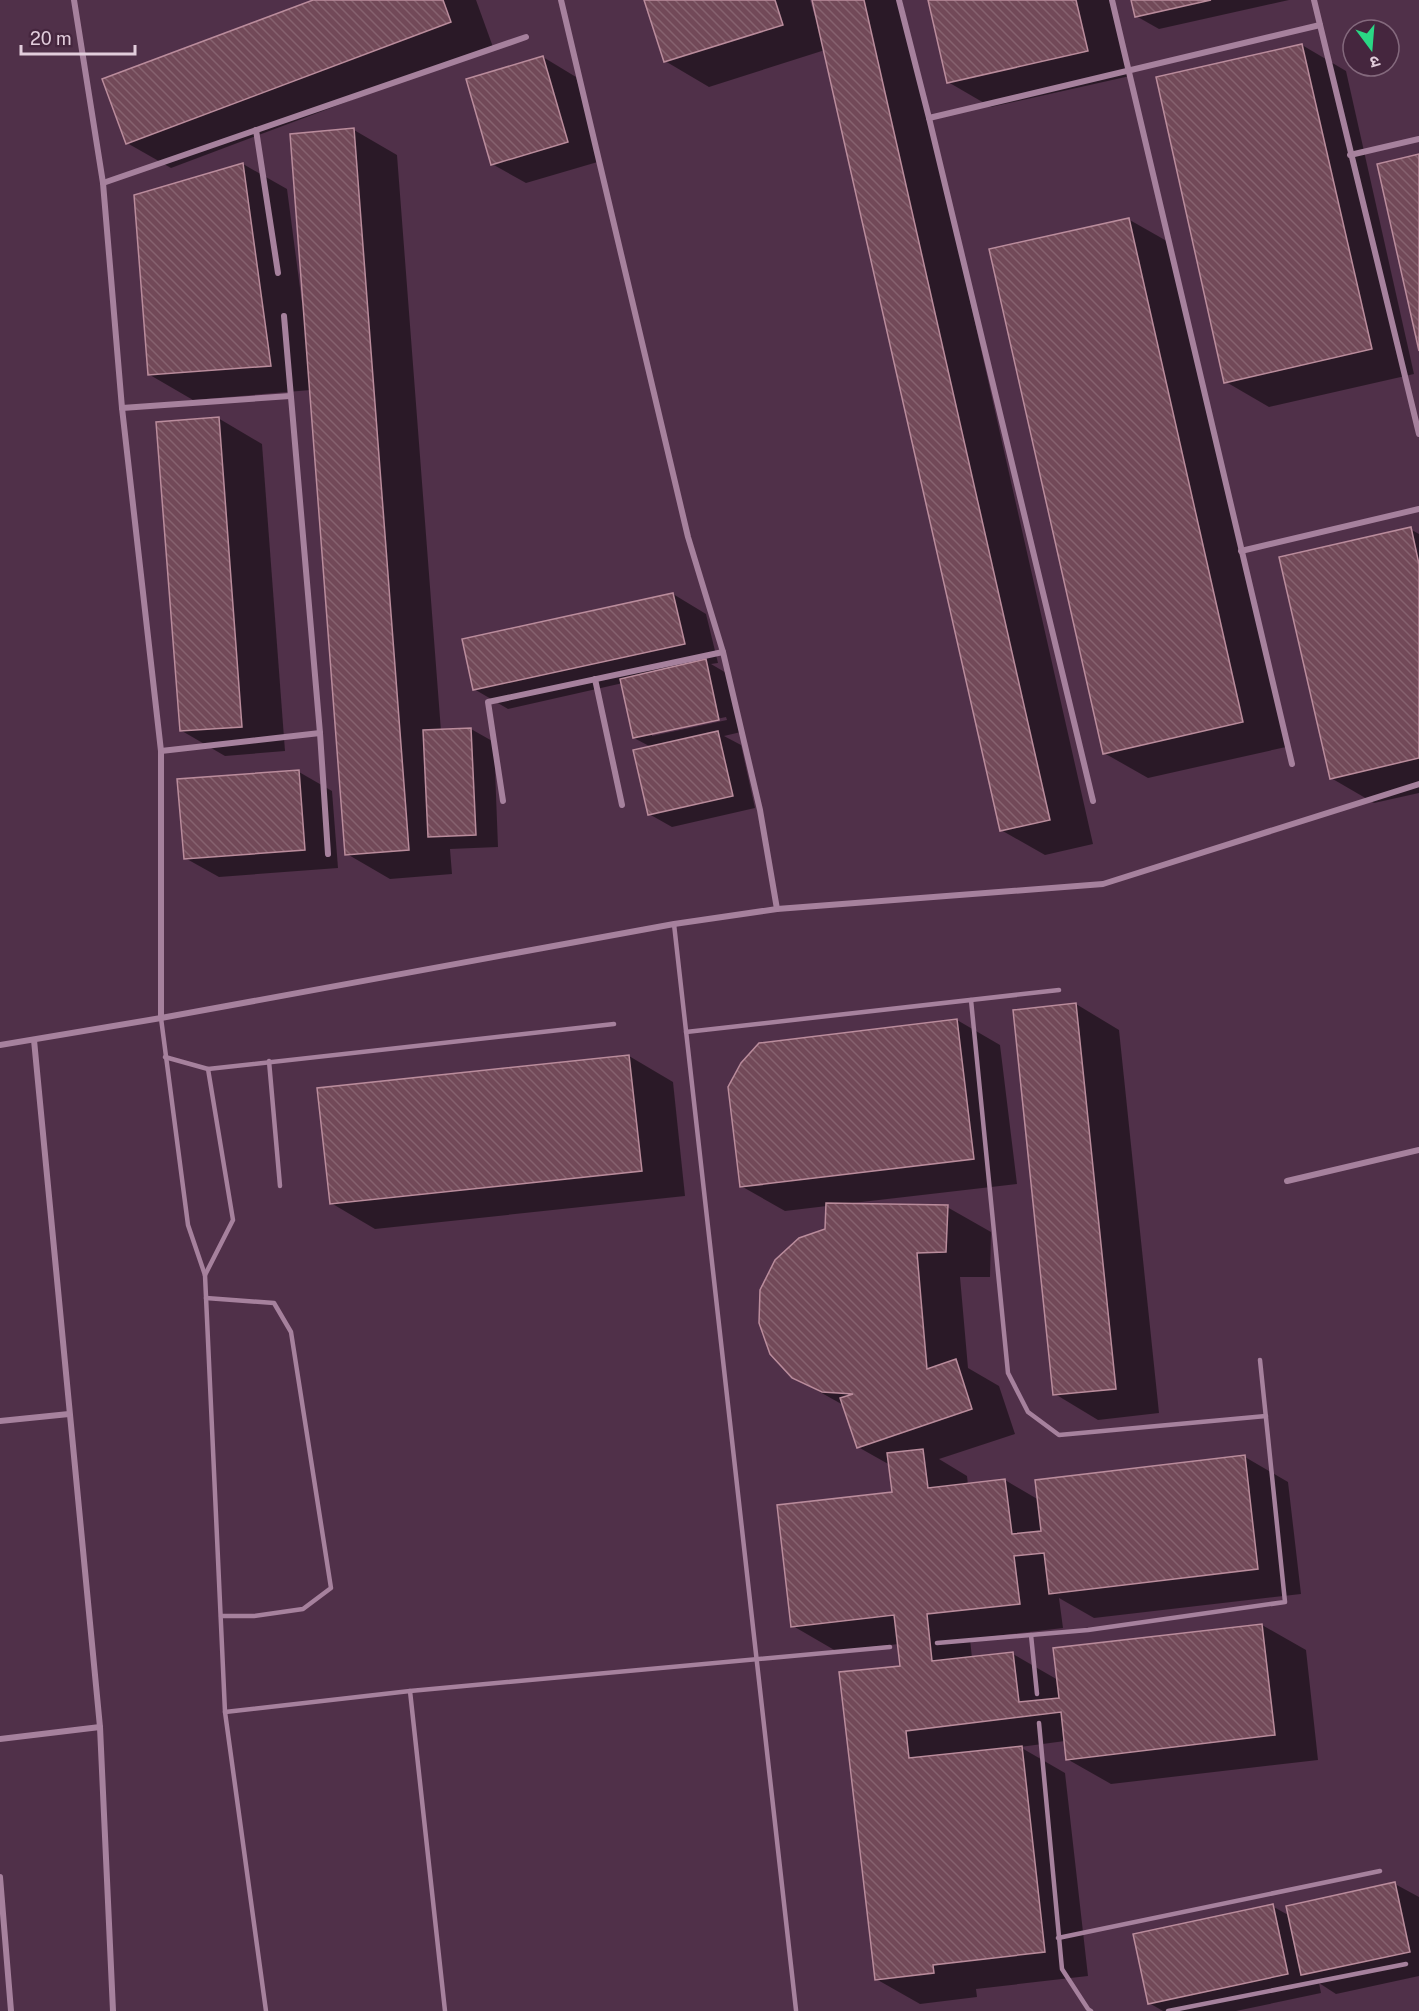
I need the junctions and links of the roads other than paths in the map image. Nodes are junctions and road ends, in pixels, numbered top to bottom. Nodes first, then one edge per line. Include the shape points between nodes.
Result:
1 (74, 0) edge
2 (561, 0) edge
3 (899, 0) edge
4 (1112, 0) edge
5 (1314, 0) edge
6 (1320, 25) junction
7 (526, 37) dead end
8 (1129, 71) junction
9 (929, 118) junction
10 (256, 130) junction
11 (1419, 140) edge
12 (1350, 155) junction
13 (103, 183) junction
14 (278, 273) dead end
15 (284, 316) dead end
16 (290, 396) junction
17 (122, 408) junction
18 (1419, 434) edge
19 (1419, 509) edge
20 (1241, 551) junction
21 (723, 652) junction
22 (595, 678) junction
23 (320, 733) junction
24 (161, 751) junction
25 (1292, 765) dead end
26 (1419, 784) edge
27 (503, 801) dead end
28 (1093, 801) dead end
29 (622, 805) dead end
30 (328, 854) dead end
31 (777, 909) junction
32 (674, 924) junction
33 (1059, 990) dead end
34 (971, 1000) junction
35 (161, 1018) junction
36 (614, 1024) dead end
37 (686, 1032) junction
38 (34, 1040) junction
39 (0, 1045) edge
40 (165, 1058) junction
41 (269, 1061) junction
42 (208, 1069) junction
43 (1419, 1150) edge
44 (1287, 1181) dead end
45 (280, 1186) dead end
46 (205, 1275) junction
47 (206, 1298) junction
48 (1260, 1360) dead end
49 (69, 1414) junction
50 (1266, 1416) junction
51 (0, 1421) edge
52 (220, 1616) junction
53 (1031, 1635) junction
54 (937, 1643) dead end
55 (890, 1647) dead end
56 (756, 1659) junction
57 (410, 1691) junction
58 (1037, 1694) dead end
59 (225, 1712) junction
60 (1039, 1723) dead end
61 (100, 1727) junction
62 (0, 1739) edge
63 (1380, 1871) dead end
64 (0, 1877) edge
65 (1058, 1938) junction
66 (1406, 1964) dead end
67 (796, 2010) edge
68 (11, 2011) edge
69 (113, 2011) edge
70 (266, 2011) edge
71 (445, 2011) edge
72 (1091, 2011) edge
73 (1168, 2011) edge

1 - 13 street
2 - 21 street via 688,537
3 - 9 street
4 - 8 street
5 - 6 street
6 - 8 street
6 - 12 street
7 - 10 street
8 - 9 street
8 - 20 street
9 - 28 street
10 - 13 street
10 - 14 street
11 - 12 street
12 - 18 street
13 - 17 street
15 - 16 street
16 - 17 street
16 - 23 street
17 - 24 street
19 - 20 street
20 - 25 street
21 - 22 street
21 - 31 street via 760,810
22 - 27 street via 488,702
22 - 29 street
23 - 24 street
23 - 30 street
24 - 35 street
26 - 31 street via 1103,884
31 - 32 street
32 - 35 street
32 - 37 lane
33 - 34 lane
34 - 37 lane
34 - 50 lane via 1008,1373 1028,1412 1059,1435
35 - 38 street
35 - 40 lane
36 - 41 lane
37 - 56 lane
38 - 39 street
38 - 49 street
40 - 42 lane
40 - 46 lane via 188,1225
41 - 42 lane
41 - 45 lane
42 - 46 lane via 233,1220
43 - 44 street
46 - 47 lane
47 - 52 lane
47 - 52 lane via 274,1303 291,1332 331,1588 303,1609
48 - 50 lane
49 - 51 street
49 - 61 street
50 - 53 lane via 1285,1602
52 - 59 lane
53 - 54 lane
53 - 58 lane
55 - 56 lane
56 - 57 lane
56 - 67 lane
57 - 59 lane
57 - 71 lane
59 - 70 lane
60 - 65 lane
61 - 62 street
61 - 69 street
63 - 65 lane
64 - 68 street
65 - 72 lane via 1062,1969
66 - 73 lane

